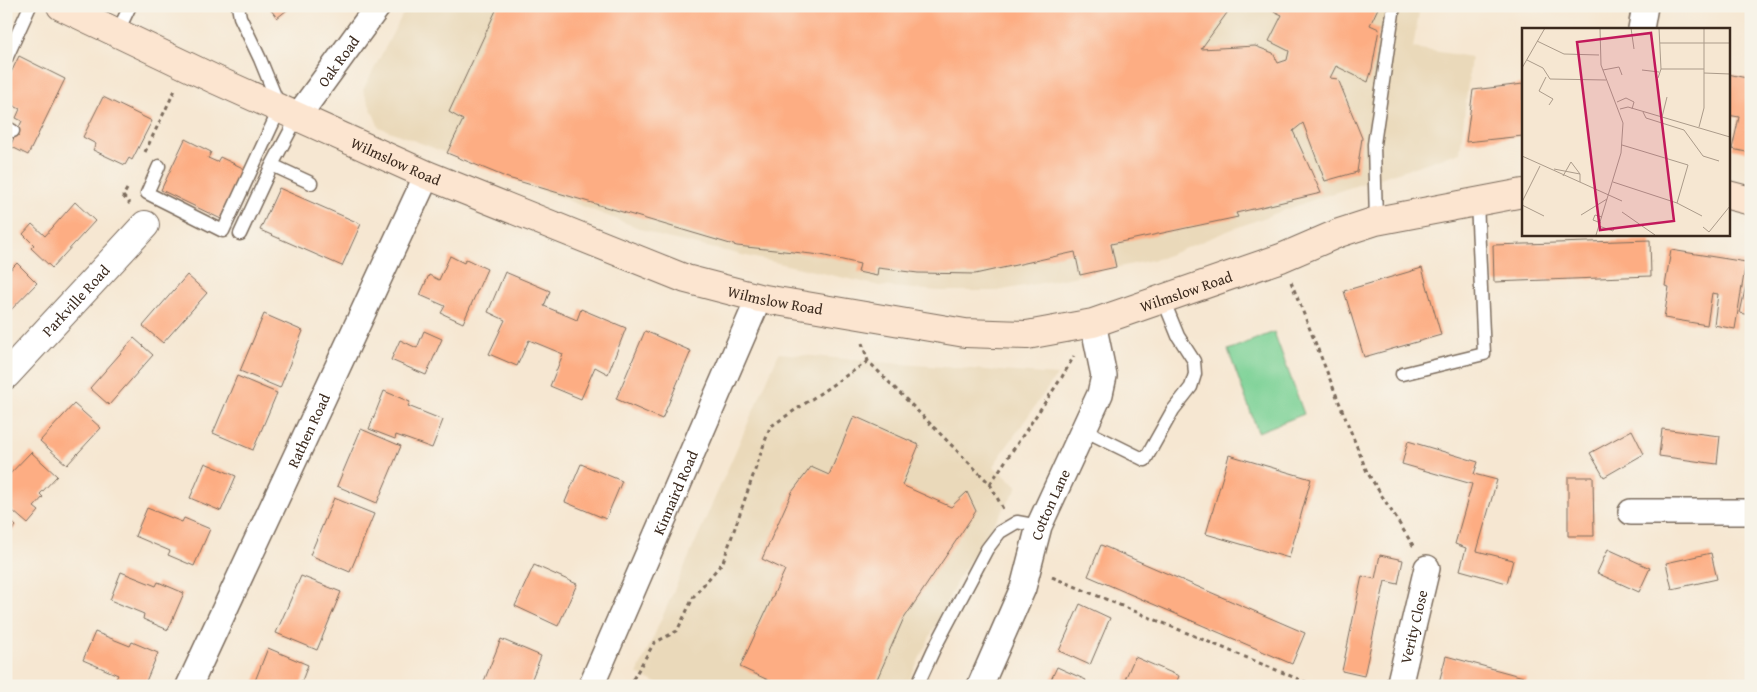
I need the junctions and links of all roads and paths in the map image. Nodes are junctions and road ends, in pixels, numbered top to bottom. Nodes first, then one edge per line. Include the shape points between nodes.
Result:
1 (30, 6) edge
2 (130, 6) edge
3 (238, 6) edge
4 (378, 6) edge
5 (1394, 6) edge
6 (1644, 6) edge
7 (68, 8) edge
8 (1641, 28) edge
9 (117, 32) junction
10 (6, 59) edge
11 (289, 112) junction
12 (272, 165) junction
13 (159, 166) dead end
14 (427, 175) junction
15 (311, 183) dead end
16 (1522, 193) edge
17 (1730, 195) edge
18 (1751, 200) edge
19 (1476, 202) junction
20 (1376, 221) junction
21 (145, 225) dead end
22 (240, 234) dead end
23 (1281, 258) junction
24 (759, 298) junction
25 (1163, 299) junction
26 (851, 313) junction
27 (1093, 323) junction
28 (868, 361) junction
29 (1402, 374) dead end
30 (6, 375) edge
31 (1082, 429) junction
32 (990, 484) junction
33 (1631, 512) dead end
34 (1751, 512) edge
35 (1007, 516) dead end
36 (1039, 526) junction
37 (1028, 567) junction
38 (1427, 568) joint
39 (189, 686) edge
40 (591, 686) edge
41 (629, 686) edge
42 (917, 686) edge
43 (980, 686) edge
44 (1315, 686) edge
45 (1399, 686) edge

1 - 10 lane
2 - 9 lane
3 - 11 lane via 240,18
4 - 11 street, Oak Road
5 - 20 lane via 1374,144
6 - 8 street
7 - 9 main road, Wilmslow Road
9 - 11 main road, Wilmslow Road
11 - 12 lane
11 - 13 lane via 223,231 147,193
11 - 14 main road, Wilmslow Road
12 - 15 lane
12 - 22 lane
14 - 24 main road, Wilmslow Road via 686,280
14 - 39 street, Rathen Road
16 - 19 main road, Wilmslow Road
17 - 18 main road
19 - 20 main road, Wilmslow Road
19 - 29 lane via 1484,354
20 - 23 main road, Wilmslow Road
21 - 30 street, Parkville Road
23 - 25 main road, Wilmslow Road
23 - 38 path via 1366,472
24 - 26 main road, Wilmslow Road
24 - 40 street, Kinnaird Road
25 - 27 main road, Wilmslow Road
25 - 31 lane via 1178,336 1194,361 1191,387 1173,410 1145,460
26 - 27 main road, Wilmslow Road via 965,333 1027,336
26 - 28 path
27 - 31 street, Cotton Lane via 1104,376 1100,394
27 - 32 path via 1062,377
28 - 32 path
28 - 41 path via 770,427 723,562 694,596 677,631 654,643
31 - 36 street, Cotton Lane
32 - 35 path
33 - 34 street
36 - 37 street, Cotton Lane
36 - 42 lane via 1017,522 1000,532 992,542
37 - 43 street, Cotton Lane via 1023,588
37 - 44 path
38 - 45 street, Verity Close

